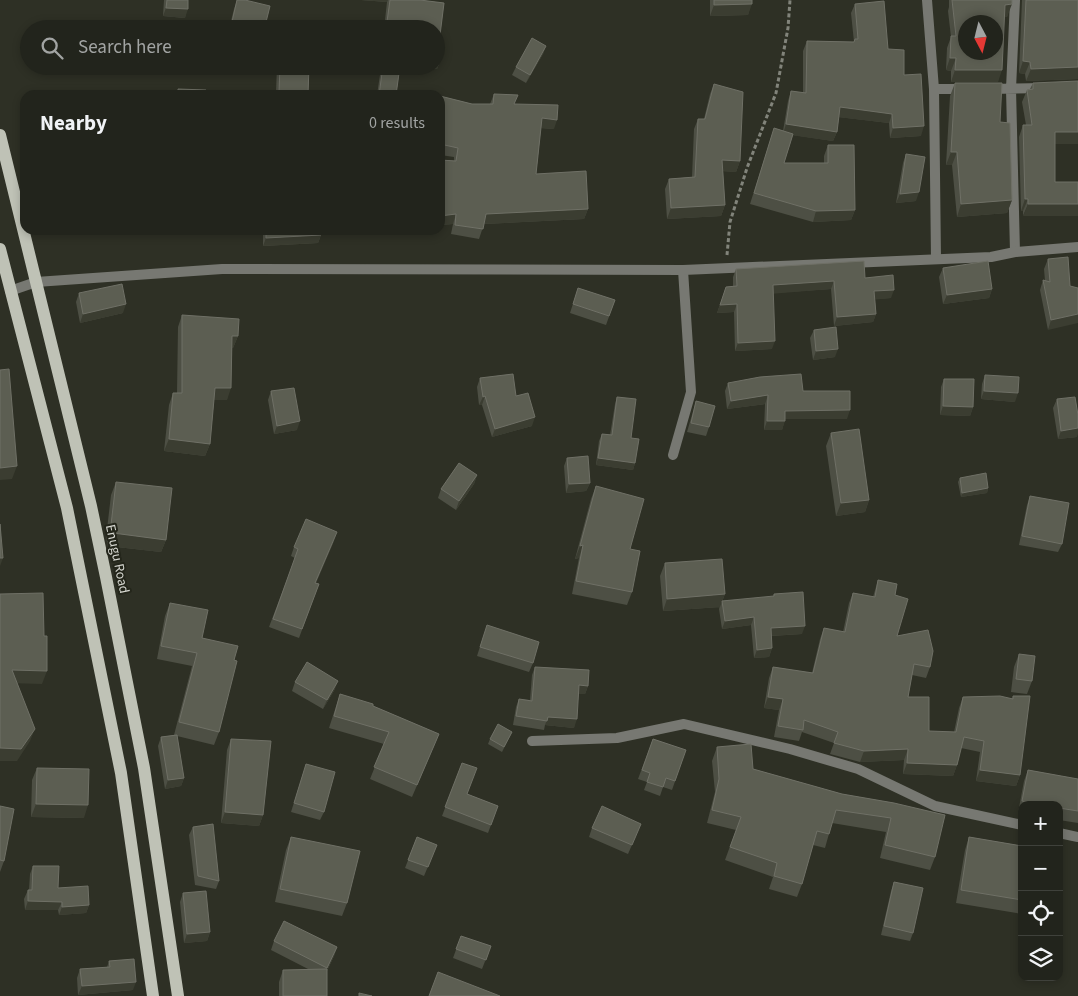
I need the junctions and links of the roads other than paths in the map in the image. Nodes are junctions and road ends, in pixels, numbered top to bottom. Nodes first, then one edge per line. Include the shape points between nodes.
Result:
1 (927, 0) edge
2 (1015, 0) edge
3 (1050, 87) edge
4 (934, 89) junction
5 (1011, 89) junction
6 (0, 134) edge
7 (20, 216) edge
8 (25, 235) edge
9 (1078, 246) edge
10 (0, 249) edge
11 (1015, 252) junction
12 (936, 259) junction
13 (683, 270) junction
14 (36, 282) junction
15 (5, 290) edge
16 (673, 455) dead end
17 (532, 741) dead end
18 (1018, 824) edge
19 (1063, 834) edge
20 (1078, 837) edge
21 (153, 996) edge
22 (178, 996) edge

1 - 4 street
2 - 5 street
3 - 5 street
4 - 5 street
4 - 12 street
5 - 11 street
6 - 7 main road, Enugu Road
8 - 14 main road, Enugu Road
9 - 11 street
10 - 15 main road
11 - 12 street via 991,257
12 - 13 street
13 - 14 street via 222,269
13 - 16 street via 691,392
14 - 15 street
14 - 22 main road, Enugu Road via 106,577 144,768
15 - 21 main road via 67,508 121,773
17 - 18 street via 617,738 684,724 858,769 935,806
19 - 20 street

